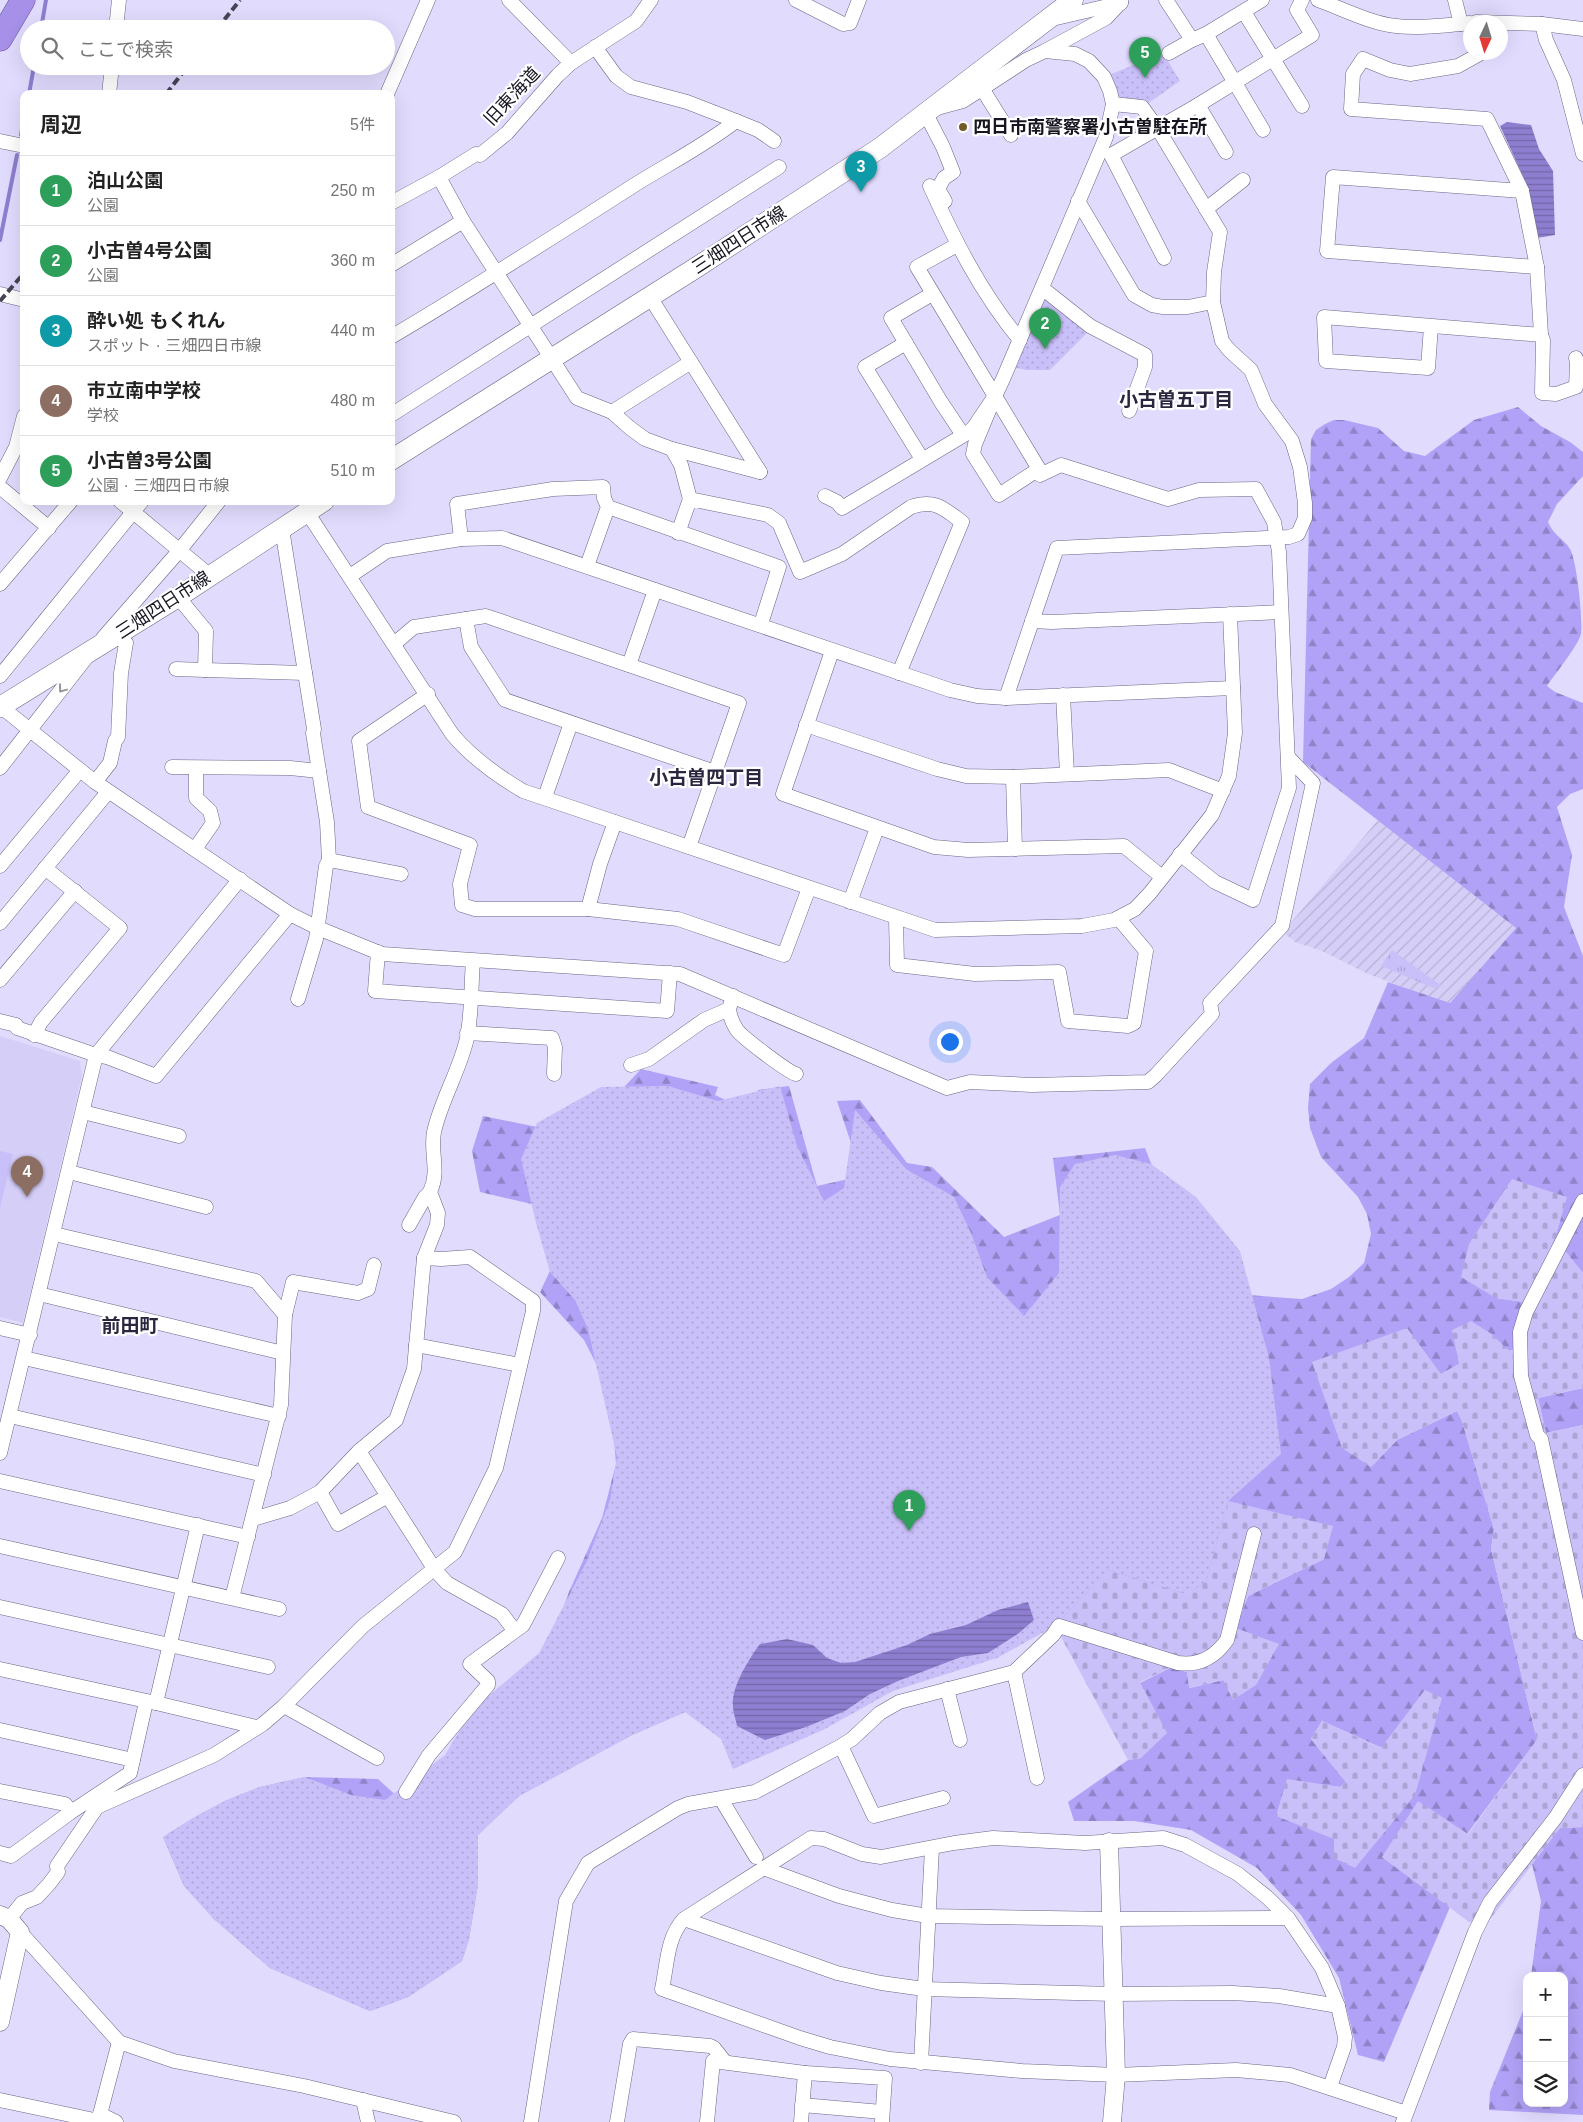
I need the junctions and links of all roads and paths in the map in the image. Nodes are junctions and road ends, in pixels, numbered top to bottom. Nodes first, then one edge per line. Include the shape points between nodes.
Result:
1 (14, 0) edge
2 (23, 0) edge
3 (119, 0) edge
4 (428, 0) edge
5 (509, 0) edge
6 (651, 0) edge
7 (796, 0) edge
8 (858, 0) edge
9 (1073, 0) edge
10 (1166, 0) edge
11 (1262, 0) edge
12 (1302, 0) edge
13 (1318, 0) edge
14 (1455, 0) edge
15 (1124, 1) edge
16 (1244, 12) junction
17 (1463, 17) edge
18 (117, 20) edge
19 (1048, 20) junction
20 (0, 22) edge
21 (1463, 23) edge
22 (1508, 23) edge
23 (1542, 24) junction
24 (1583, 29) edge
25 (1206, 34) junction
26 (0, 38) edge
27 (1192, 40) junction
28 (595, 47) junction
29 (1045, 51) junction
30 (1169, 53) dead end
31 (1273, 60) junction
32 (1469, 60) edge
33 (571, 63) junction
34 (111, 75) edge
35 (1235, 84) junction
36 (109, 90) edge
37 (389, 90) edge
38 (983, 90) junction
39 (1113, 104) junction
40 (1198, 105) junction
41 (1302, 106) dead end
42 (929, 112) junction
43 (736, 121) junction
44 (1158, 129) junction
45 (1263, 130) dead end
46 (1011, 135) dead end
47 (1106, 137) junction
48 (774, 140) dead end
49 (0, 141) edge
50 (20, 145) edge
51 (1115, 152) junction
52 (1226, 152) dead end
53 (1583, 154) edge
54 (779, 167) dead end
55 (439, 177) junction
56 (1243, 180) dead end
57 (930, 186) dead end
58 (1522, 191) junction
59 (395, 201) edge
60 (1078, 201) junction
61 (1206, 210) junction
62 (954, 217) dead end
63 (463, 221) junction
64 (957, 245) junction
65 (1164, 258) dead end
66 (395, 263) edge
67 (1537, 267) junction
68 (497, 274) junction
69 (1042, 288) junction
70 (0, 294) edge
71 (932, 294) junction
72 (650, 297) junction
73 (20, 299) edge
74 (1212, 302) junction
75 (532, 326) junction
76 (1431, 326) junction
77 (395, 335) edge
78 (1540, 335) junction
79 (1020, 340) junction
80 (906, 343) junction
81 (1576, 358) dead end
82 (551, 360) junction
83 (691, 362) junction
84 (995, 396) junction
85 (1129, 411) dead end
86 (395, 412) edge
87 (612, 412) junction
88 (20, 432) edge
89 (963, 435) junction
90 (672, 450) junction
91 (395, 458) edge
92 (922, 459) junction
93 (1039, 470) junction
94 (0, 478) edge
95 (0, 487) edge
96 (825, 496) dead end
97 (690, 499) junction
98 (20, 504) edge
99 (22, 505) edge
100 (68, 505) edge
101 (125, 505) edge
102 (139, 505) edge
103 (216, 505) edge
104 (318, 505) edge
105 (608, 507) junction
106 (133, 512) junction
107 (307, 512) junction
108 (49, 528) junction
109 (282, 529) junction
110 (678, 533) junction
111 (1277, 537) junction
112 (461, 539) junction
113 (179, 551) junction
114 (587, 566) junction
115 (209, 575) junction
116 (350, 576) junction
117 (0, 584) edge
118 (655, 590) junction
119 (178, 597) junction
120 (1281, 612) junction
121 (1230, 614) junction
122 (466, 619) junction
123 (1032, 621) junction
124 (761, 624) junction
125 (116, 636) junction
126 (394, 644) junction
127 (92, 651) junction
128 (832, 651) junction
129 (628, 665) junction
130 (176, 670) dead end
131 (205, 670) junction
132 (305, 673) junction
133 (899, 673) junction
134 (0, 676) edge
135 (1233, 688) junction
136 (428, 694) junction
137 (1063, 695) junction
138 (1006, 698) junction
139 (0, 706) edge
140 (571, 723) junction
141 (806, 725) junction
142 (31, 730) junction
143 (1288, 757) junction
144 (172, 767) dead end
145 (0, 768) edge
146 (196, 768) junction
147 (80, 770) junction
148 (319, 771) junction
149 (715, 772) junction
150 (1067, 774) junction
151 (1013, 777) junction
152 (95, 782) junction
153 (1223, 791) junction
154 (108, 792) junction
155 (545, 798) junction
156 (615, 822) junction
157 (876, 828) junction
158 (689, 847) junction
159 (195, 849) junction
160 (1014, 849) junction
161 (1180, 854) junction
162 (329, 860) junction
163 (0, 866) edge
164 (45, 868) junction
165 (401, 874) dead end
166 (1162, 877) junction
167 (240, 879) junction
168 (809, 888) junction
169 (74, 891) junction
170 (850, 902) junction
171 (588, 909) junction
172 (290, 914) junction
173 (896, 918) junction
174 (1120, 919) junction
175 (0, 923) edge
176 (318, 928) junction
177 (378, 952) junction
178 (473, 961) junction
179 (670, 973) junction
180 (1250, 974) dead end
181 (0, 980) edge
182 (470, 998) junction
183 (298, 999) dead end
184 (731, 1002) junction
185 (1212, 1014) junction
186 (0, 1021) edge
187 (467, 1032) junction
188 (34, 1035) junction
189 (96, 1055) junction
190 (631, 1064) dead end
191 (554, 1074) dead end
192 (796, 1074) dead end
193 (83, 1112) junction
194 (179, 1136) dead end
195 (69, 1172) junction
196 (430, 1192) junction
197 (1583, 1201) edge
198 (206, 1207) dead end
199 (409, 1225) dead end
200 (54, 1234) junction
201 (424, 1258) junction
202 (374, 1265) dead end
203 (39, 1294) junction
204 (286, 1315) junction
205 (0, 1328) edge
206 (30, 1335) junction
207 (416, 1345) junction
208 (283, 1354) junction
209 (24, 1358) junction
210 (520, 1365) junction
211 (10, 1416) junction
212 (278, 1416) junction
213 (359, 1451) junction
214 (0, 1453) edge
215 (264, 1475) junction
216 (0, 1481) edge
217 (320, 1492) junction
218 (388, 1496) junction
219 (253, 1519) junction
220 (198, 1525) junction
221 (1254, 1534) dead end
222 (248, 1536) junction
223 (0, 1546) edge
224 (558, 1558) dead end
225 (435, 1570) junction
226 (184, 1587) junction
227 (232, 1598) junction
228 (0, 1607) edge
229 (279, 1608) dead end
230 (514, 1630) junction
231 (1583, 1633) edge
232 (170, 1645) junction
233 (268, 1667) dead end
234 (0, 1669) edge
235 (1014, 1672) junction
236 (947, 1689) junction
237 (151, 1703) junction
238 (284, 1706) junction
239 (256, 1728) junction
240 (0, 1730) edge
241 (960, 1740) dead end
242 (841, 1746) junction
243 (377, 1758) dead end
244 (133, 1760) junction
245 (1583, 1775) edge
246 (1037, 1778) dead end
247 (0, 1791) edge
248 (406, 1792) dead end
249 (943, 1798) dead end
250 (721, 1799) junction
251 (71, 1812) junction
252 (1109, 1842) junction
253 (932, 1848) junction
254 (0, 1853) edge
255 (760, 1863) junction
256 (928, 1916) junction
257 (1288, 1918) junction
258 (684, 1919) junction
259 (1112, 1919) junction
260 (10, 1922) edge
261 (4, 1989) edge
262 (924, 1989) junction
263 (1114, 1994) junction
264 (1338, 2006) junction
265 (0, 2022) edge
266 (119, 2042) junction
267 (725, 2062) junction
268 (922, 2063) junction
269 (805, 2073) junction
270 (1116, 2075) junction
271 (1330, 2087) junction
272 (0, 2100) edge
273 (362, 2100) junction
274 (802, 2105) junction
275 (882, 2117) edge
276 (1405, 2117) edge
277 (99, 2119) edge
278 (116, 2122) edge
279 (368, 2122) edge
280 (454, 2122) edge
281 (531, 2122) edge
282 (617, 2122) edge
283 (707, 2122) edge
284 (801, 2122) edge
285 (1112, 2122) edge

1 - 20 highway
2 - 26 highway
3 - 18 street
4 - 37 street
5 - 33 street
6 - 28 street, 旧東海道 via 636,21
7 - 8 street via 843,24 850,23
9 - 19 main road, 三畑四日市線
10 - 27 street
11 - 16 street
12 - 31 street via 1297,10 1312,35
13 - 21 street via 1394,26
14 - 17 street
15 - 19 street
15 - 29 street via 1106,18
16 - 25 street
16 - 31 street
19 - 42 main road, 三畑四日市線
22 - 23 street
23 - 24 street
23 - 53 street via 1564,80
25 - 27 street
25 - 35 street
27 - 30 street
28 - 33 street, 旧東海道
28 - 43 street via 616,76 631,87 687,102
29 - 38 street
29 - 39 street via 1075,54 1089,61 1104,76
31 - 35 street
31 - 41 street
32 - 58 street via 1458,66 1410,74 1363,59 1352,74 1351,109 1487,119
33 - 55 street, 旧東海道 via 507,133 480,154
34 - 36 street
35 - 40 street
35 - 45 street
38 - 42 street via 964,102
38 - 46 street
39 - 44 street via 1142,107
39 - 47 street
40 - 44 street
40 - 52 street
42 - 62 street via 952,172 938,189
42 - 72 main road, 三畑四日市線 via 880,148
43 - 48 street
43 - 68 street via 716,137 646,177
44 - 51 street
44 - 61 street
47 - 51 street
47 - 60 street
49 - 50 street
51 - 65 street via 1111,155
54 - 75 street
55 - 59 street, 旧東海道
55 - 63 street
56 - 61 street
57 - 64 street
58 - 67 street
58 - 67 street via 1333,178 1327,251
60 - 69 street
60 - 74 street via 1134,295 1152,305 1164,307
61 - 74 street via 1220,232
63 - 66 street
63 - 68 street
64 - 71 street via 917,267
64 - 79 street via 999,315
67 - 78 street
68 - 75 street
68 - 77 street
69 - 79 street
69 - 85 street via 1090,326 1145,355 1145,367
70 - 73 street
71 - 80 street via 891,318
71 - 84 street
72 - 82 main road, 三畑四日市線
72 - 83 street
74 - 111 street via 1222,342 1250,370 1265,404 1292,441 1300,467 1305,518 1298,534
75 - 82 street
75 - 86 street
76 - 76 street via 1324,317 1326,361 1428,368
76 - 78 street
78 - 81 street via 1543,340 1542,393 1556,394 1576,387
79 - 84 street
80 - 89 street
80 - 92 street via 865,368
82 - 87 street via 577,398
82 - 91 main road, 三畑四日市線
83 - 87 street
83 - 90 street via 760,472
84 - 89 street via 974,427
84 - 93 street
84 - 93 street via 973,454 999,495
87 - 90 street via 645,439
88 - 94 street via 16,448
89 - 92 street
90 - 97 street via 681,466
92 - 96 street via 842,508
93 - 111 street via 1040,475 1061,465 1168,499 1199,490 1256,489 1274,522
95 - 98 street
97 - 110 street
97 - 133 street via 768,514 779,523 800,572 842,554 900,513 920,504 938,505 962,522
99 - 108 street
100 - 108 street
101 - 106 street
102 - 106 street
103 - 113 street
104 - 107 main road, 三畑四日市線
105 - 110 street
105 - 112 street via 603,487 553,489 456,504
105 - 114 street
106 - 113 street
106 - 134 street
107 - 109 main road, 三畑四日市線
107 - 116 street
108 - 117 street
109 - 115 main road, 三畑四日市線
109 - 132 street
110 - 124 street via 779,567
111 - 120 street
111 - 123 street via 1058,548
112 - 114 street via 502,538
112 - 116 street via 387,551
113 - 115 street
113 - 127 street
114 - 118 street
115 - 119 main road, 三畑四日市線
116 - 126 street
118 - 124 street
118 - 129 street
119 - 125 main road, 三畑四日市線
119 - 131 street via 206,631
120 - 121 street
120 - 143 street
121 - 123 street
121 - 135 street
122 - 126 street via 414,627
122 - 129 street via 486,616
122 - 140 street via 471,647 506,700
123 - 138 street
124 - 128 street
125 - 127 main road, 三畑四日市線
125 - 152 street via 126,643 118,737 110,763
126 - 136 street
127 - 139 main road, 三畑四日市線
127 -> 142 street
128 - 133 street
128 - 141 street
129 - 149 street via 739,703
130 - 131 street
131 - 132 street
132 - 148 street
133 - 138 street via 950,690
135 - 137 street
135 - 153 street via 1233,757
136 - 155 street via 464,748 495,774 523,791
136 - 171 street via 359,742 368,807 470,845 460,884 462,905 475,910
137 - 138 street
137 - 150 street
139 - 142 street
140 - 149 street
140 - 155 street
141 - 151 street via 944,771 966,776
141 - 157 street via 783,794
142 - 145 street
142 - 147 street
143 - 161 street via 1289,788 1253,900 1216,882
143 - 185 street via 1313,783 1282,926 1210,1004
144 - 146 street
146 - 148 street
146 - 159 street via 196,798 210,811 213,823
147 - 152 street
147 - 163 street
148 - 162 street
149 - 158 street
150 - 151 street
150 - 153 street via 1169,770
151 - 160 street
152 - 154 street
153 - 161 street via 1212,814
154 - 159 street
154 - 164 street
155 - 156 street
156 - 158 street
156 - 171 street
157 - 160 street via 934,847
157 - 170 street
158 - 168 street
159 - 167 street
160 - 166 street via 1124,846
161 - 166 street
162 - 165 street
162 - 176 street
164 - 169 street
164 - 175 street
166 - 174 street via 1140,904
167 - 172 street
167 - 189 street
168 - 170 street
168 - 171 street via 784,955 678,919
169 - 181 street
169 - 188 street via 120,928 41,1022
170 - 173 street
172 - 176 street
172 - 189 street via 156,1076
173 - 174 street via 935,930 1082,926
173 - 174 street via 897,965 975,974 1059,972 1068,1021 1128,1026 1134,1023 1146,951
176 - 177 street
176 - 183 street
177 - 178 street
177 - 182 street via 375,991
178 - 179 street
178 - 182 street
179 - 182 street via 667,1011
179 - 184 street via 680,974
180 - 185 street
182 - 187 street
184 - 185 street via 947,1088 970,1082 1032,1085 1148,1082
184 - 190 street via 649,1059
184 - 192 street via 734,1025 742,1036 788,1072
186 - 188 street
187 - 191 street via 552,1038
187 - 196 street via 434,1131 432,1152 436,1168
188 - 189 street
189 - 193 street
193 - 194 street
193 - 195 street
195 - 198 street
195 - 200 street
196 - 199 street
196 - 201 street via 438,1213 437,1225
197 - 231 street via 1526,1312 1520,1332 1523,1385 1541,1440
200 - 203 street
200 - 204 street via 256,1281
201 - 207 street
201 - 210 street via 470,1257 533,1300
202 - 204 street via 368,1288 363,1292 293,1282
203 - 206 street
203 - 208 street
204 - 208 street
205 - 206 street
206 - 209 street
207 - 210 street
207 - 213 street via 414,1369 396,1420
208 - 212 street via 283,1393
209 - 211 street
209 - 212 street
210 - 225 street via 496,1468 455,1552
211 - 214 street
211 - 215 street
212 - 215 street
213 - 217 street
213 - 218 street
215 - 219 street
216 - 220 street
217 - 218 street via 338,1524
217 - 219 street via 290,1508
218 - 225 street
219 - 222 street
220 - 222 street
220 - 226 street
221 - 235 street via 1226,1640 1220,1650 1210,1656 1189,1664 1178,1662 1059,1626
222 - 227 street
223 - 226 street
224 - 230 street via 523,1624
225 - 230 street via 447,1583 502,1614
225 - 238 street via 363,1626
226 - 227 street
226 - 232 street
227 - 229 street
228 - 232 street
230 - 248 street via 470,1664 488,1681 488,1685 429,1755
232 - 233 street
232 - 237 street
234 - 237 street
235 - 236 street
235 - 246 street
236 - 241 street
236 - 242 street via 899,1702
237 - 239 street
237 - 244 street
238 - 239 street
238 - 243 street
239 - 260 street via 214,1755 98,1807 57,1866 58,1872 49,1884 37,1897 22,1903
240 - 244 street
242 - 249 street via 874,1816
242 - 250 street via 755,1792
244 - 251 street via 130,1773
245 - 276 street via 1556,1817 1490,1902
247 - 251 street via 65,1804
250 - 255 street
250 - 281 street via 678,1808 588,1863 583,1871 566,1901
251 - 254 street via 11,1856
252 - 253 street via 993,1838
252 - 257 street via 1163,1838 1179,1842 1252,1884
252 - 259 street
253 - 255 street via 881,1857 811,1838
253 - 256 street
255 - 256 street via 839,1896
255 - 258 street
256 - 259 street
256 - 262 street
257 - 259 street
257 - 264 street via 1322,1968
258 - 262 street via 837,1972
258 - 268 street via 672,1938 662,1989 830,2047
259 - 263 street
260 - 261 street
260 - 266 street
261 - 265 street
262 - 263 street
262 - 268 street
263 - 264 street via 1209,1992 1270,1995
263 - 270 street
264 - 271 street via 1345,2037
266 - 273 street via 174,2061
266 - 277 street
267 - 269 street
267 - 282 street via 710,2046 633,2039
267 - 283 street via 713,2061
268 - 270 street
269 - 274 street
269 - 275 street via 885,2078
270 - 271 street via 1236,2070 1290,2075
270 - 285 street
271 - 276 street
272 - 277 street
273 - 279 street
273 - 280 street
274 - 275 street
274 - 284 street
277 - 278 street

